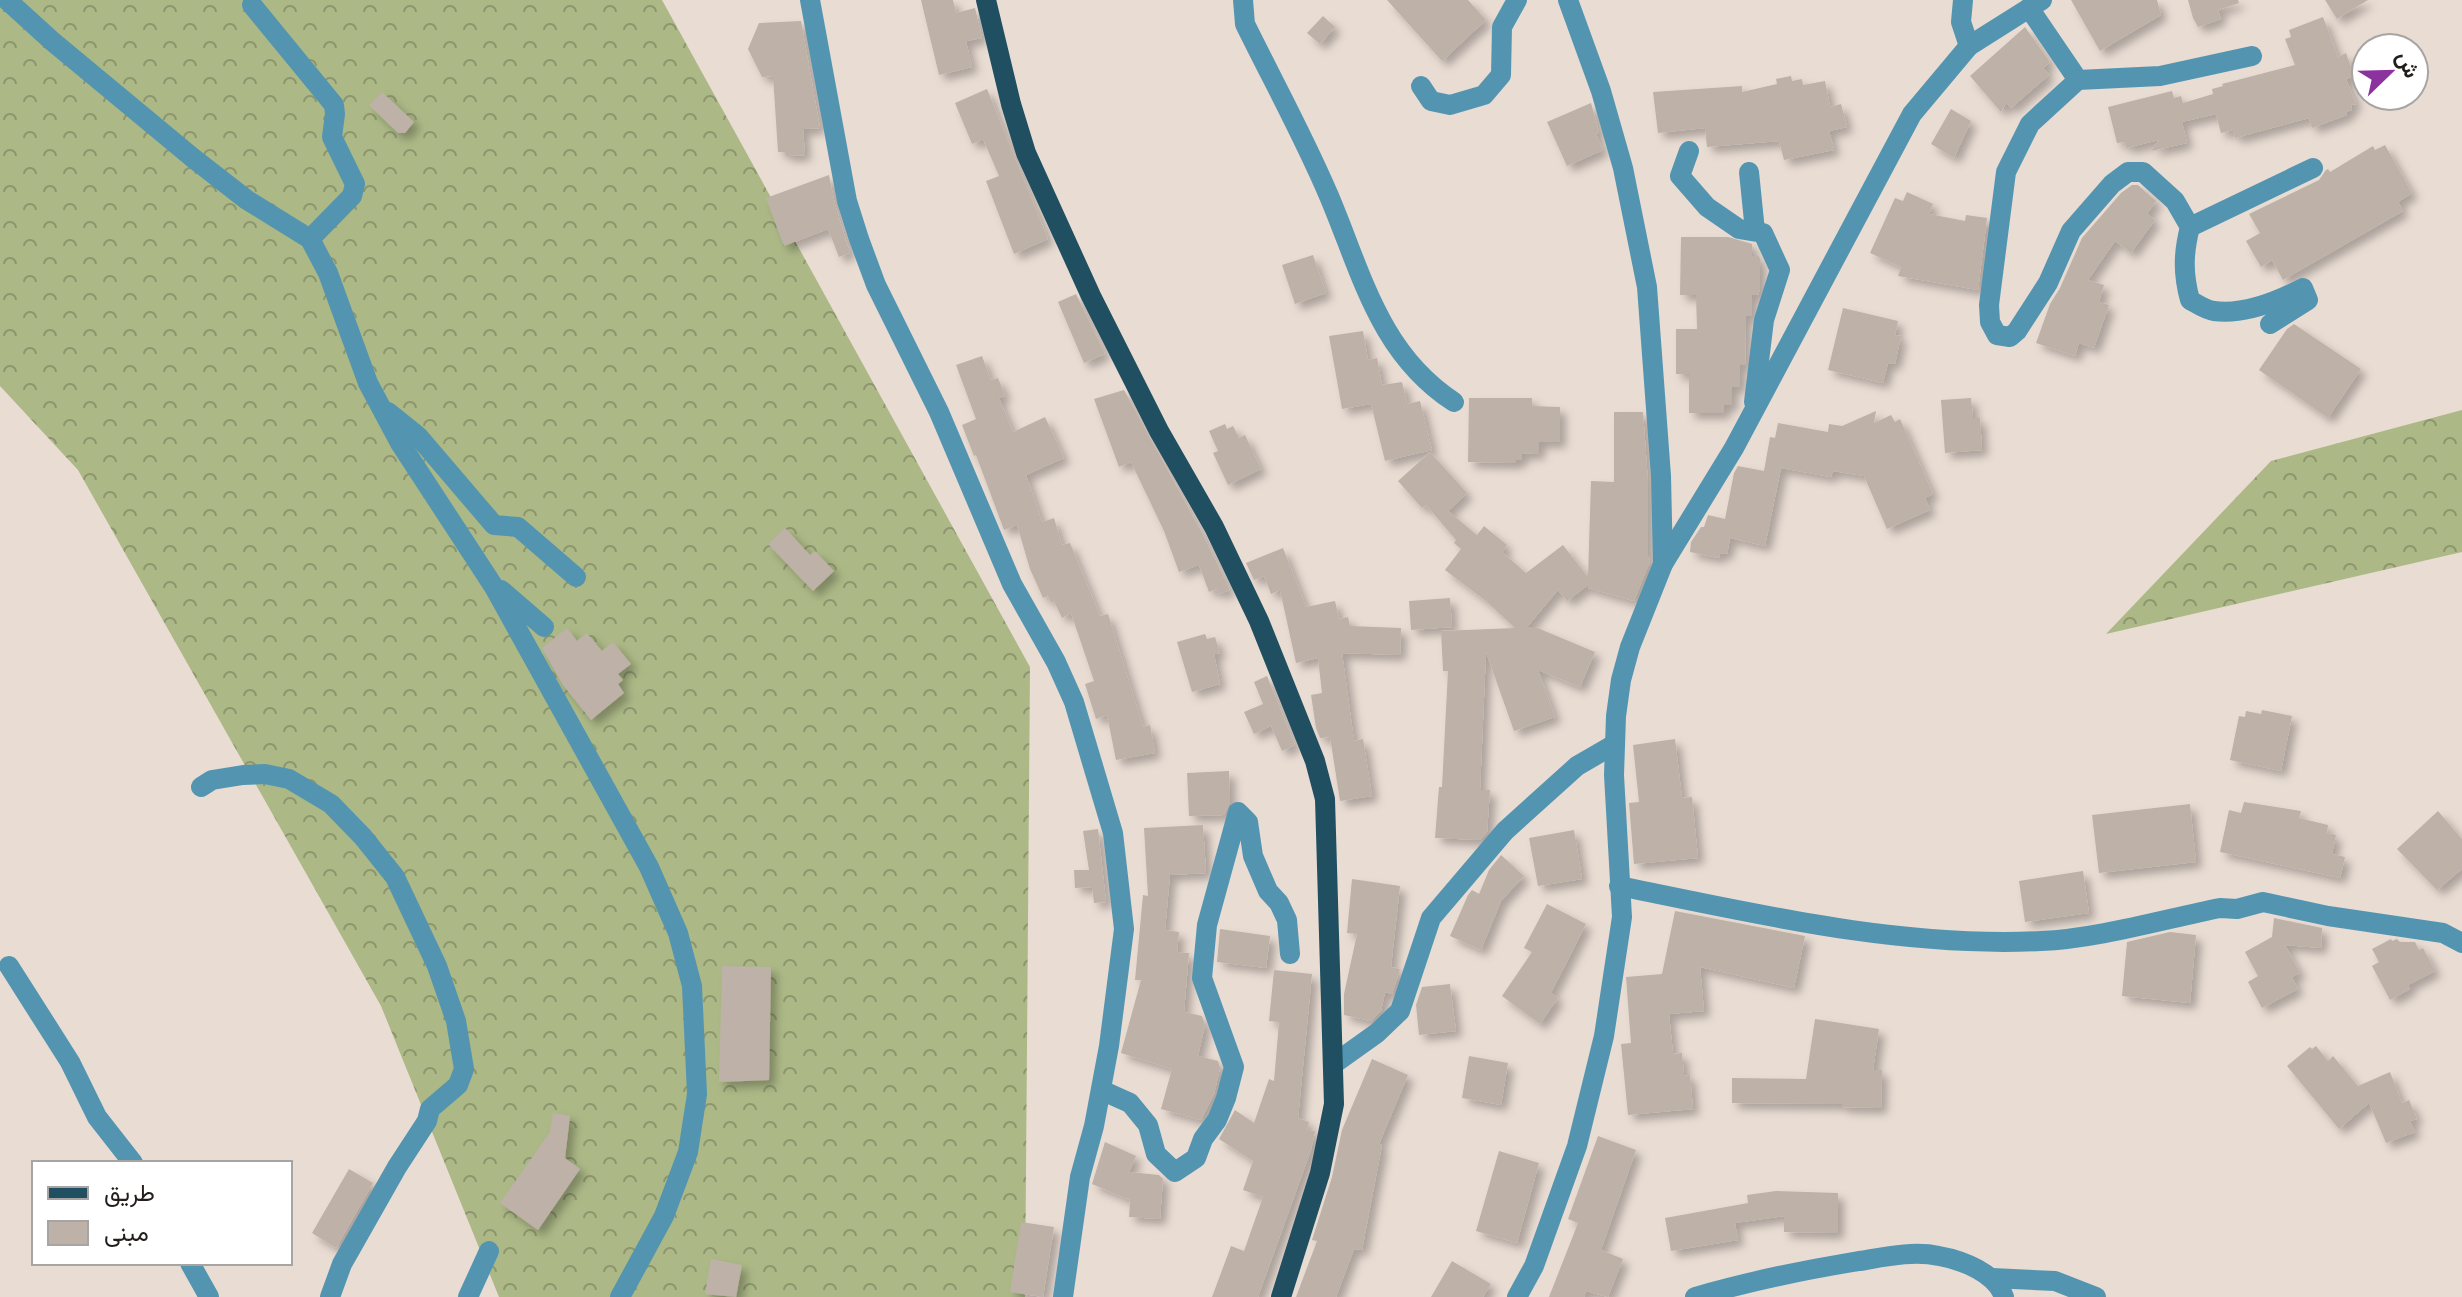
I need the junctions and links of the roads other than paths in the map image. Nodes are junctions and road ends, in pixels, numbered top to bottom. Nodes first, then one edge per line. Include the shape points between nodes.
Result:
1 (7, 0) edge
2 (810, 0) edge
3 (986, 0) edge
4 (1243, 0) edge
5 (1517, 0) edge
6 (1568, 0) edge
7 (1963, 0) edge
8 (2036, 4) edge
9 (252, 5) dead end
10 (1969, 46) junction
11 (2252, 56) dead end
12 (2078, 80) junction
13 (1421, 86) dead end
14 (1689, 151) dead end
15 (2313, 168) dead end
16 (1749, 172) dead end
17 (2190, 227) junction
18 (1755, 231) junction
19 (310, 239) junction
20 (2270, 324) dead end
21 (368, 383) junction
22 (1454, 402) dead end
23 (1753, 414) junction
24 (1663, 564) junction
25 (576, 577) dead end
26 (489, 579) junction
27 (544, 627) dead end
28 (1615, 744) junction
29 (201, 787) dead end
30 (1619, 886) junction
31 (2462, 943) edge
32 (1290, 954) dead end
33 (9, 966) dead end
34 (1335, 1063) junction
35 (1101, 1090) junction
36 (131, 1161) edge
37 (489, 1251) dead end
38 (191, 1265) edge
39 (1992, 1278) junction
40 (209, 1297) edge
41 (330, 1297) edge
42 (468, 1297) edge
43 (620, 1297) edge
44 (1063, 1297) edge
45 (1281, 1297) edge
46 (1517, 1297) edge
47 (1695, 1297) edge
48 (2004, 1297) edge
49 (2096, 1297) edge

1 - 19 street via 193,158
2 - 35 street via 847,201 876,285 939,412 1012,584 1056,662 1102,787 1124,929
3 - 34 main road via 1026,153 1091,296 1259,621 1315,761 1328,831
4 - 22 street via 1245,24 1396,349 1422,380
5 - 13 street via 1502,27 1501,75 1484,95 1450,105 1431,101
6 - 24 street via 1623,168 1647,287
7 - 10 street via 1961,22
8 - 10 street
8 - 12 street
9 - 19 street via 334,105 332,137 355,184 352,196
10 - 23 street via 1912,114
11 - 12 street via 2160,76
12 - 17 street via 2030,124 2006,172 1989,305 1997,335 2010,337 2017,331 2048,283 2071,231 2128,172 2143,172 2175,201
14 - 18 street via 1680,176 1707,207 1739,229
15 - 17 street
16 - 18 street
17 - 20 street via 2184,253 2190,300 2213,311 2249,309 2303,288 2308,300
18 - 23 street via 1763,233 1780,270 1764,320
19 - 21 street
21 - 25 street via 390,415 418,436 494,525 518,527
21 - 26 street via 422,480
23 - 24 street
24 - 28 street via 1621,680
26 - 27 street
26 - 43 street via 649,867 678,933 692,986 697,1094 688,1152 655,1236
28 - 30 street
28 - 34 street via 1577,766 1505,831 1431,918 1400,1011
29 - 41 street via 212,780 265,774 289,779 331,804 395,877 456,1021 464,1069 458,1085 430,1109 342,1264
30 - 31 street via 1832,927 1923,937 2043,941 2263,902 2443,933
30 - 46 street via 1622,917 1589,1101 1534,1266
32 - 35 street via 1287,920 1268,891 1253,856 1248,822 1238,812 1207,925 1202,978 1234,1067 1217,1120 1196,1158 1175,1172 1156,1154 1148,1125 1130,1103
33 - 36 street via 70,1062 97,1117
34 - 45 main road via 1334,1104 1320,1173
35 - 44 street via 1078,1191
37 - 42 street
38 - 40 street
39 - 47 street via 1939,1256 1909,1255 1795,1272
39 - 48 street
39 - 49 street via 2055,1281

